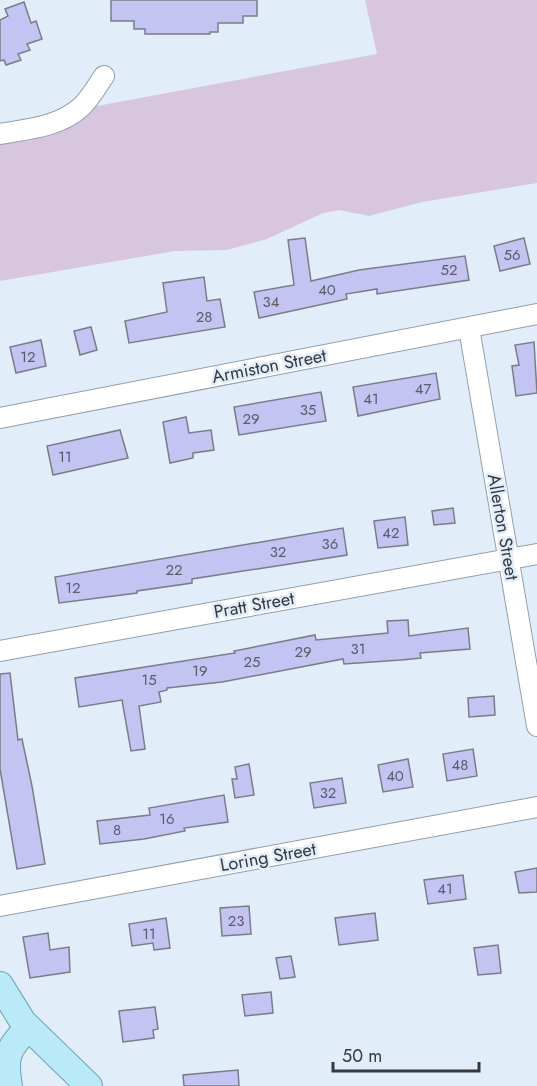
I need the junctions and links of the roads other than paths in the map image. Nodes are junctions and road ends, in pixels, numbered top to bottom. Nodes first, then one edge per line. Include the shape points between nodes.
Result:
1 (104, 76) dead end
2 (0, 134) edge
3 (537, 314) edge
4 (469, 327) junction
5 (0, 418) edge
6 (537, 554) edge
7 (508, 560) junction
8 (0, 651) edge
9 (537, 726) edge
10 (537, 807) edge
11 (0, 906) edge
12 (0, 985) edge
13 (28, 1028) junction
14 (9, 1086) edge
15 (89, 1086) edge

1 - 2 street via 81,106 62,120
3 - 4 street, Armiston Street
4 - 5 street, Armiston Street
4 - 7 street, Allerton Street
6 - 7 street, Pratt Street
7 - 8 street, Pratt Street
7 - 9 street, Allerton Street
10 - 11 street, Loring Street
12 - 13 main road
13 - 14 main road via 8,1051
13 - 15 main road

